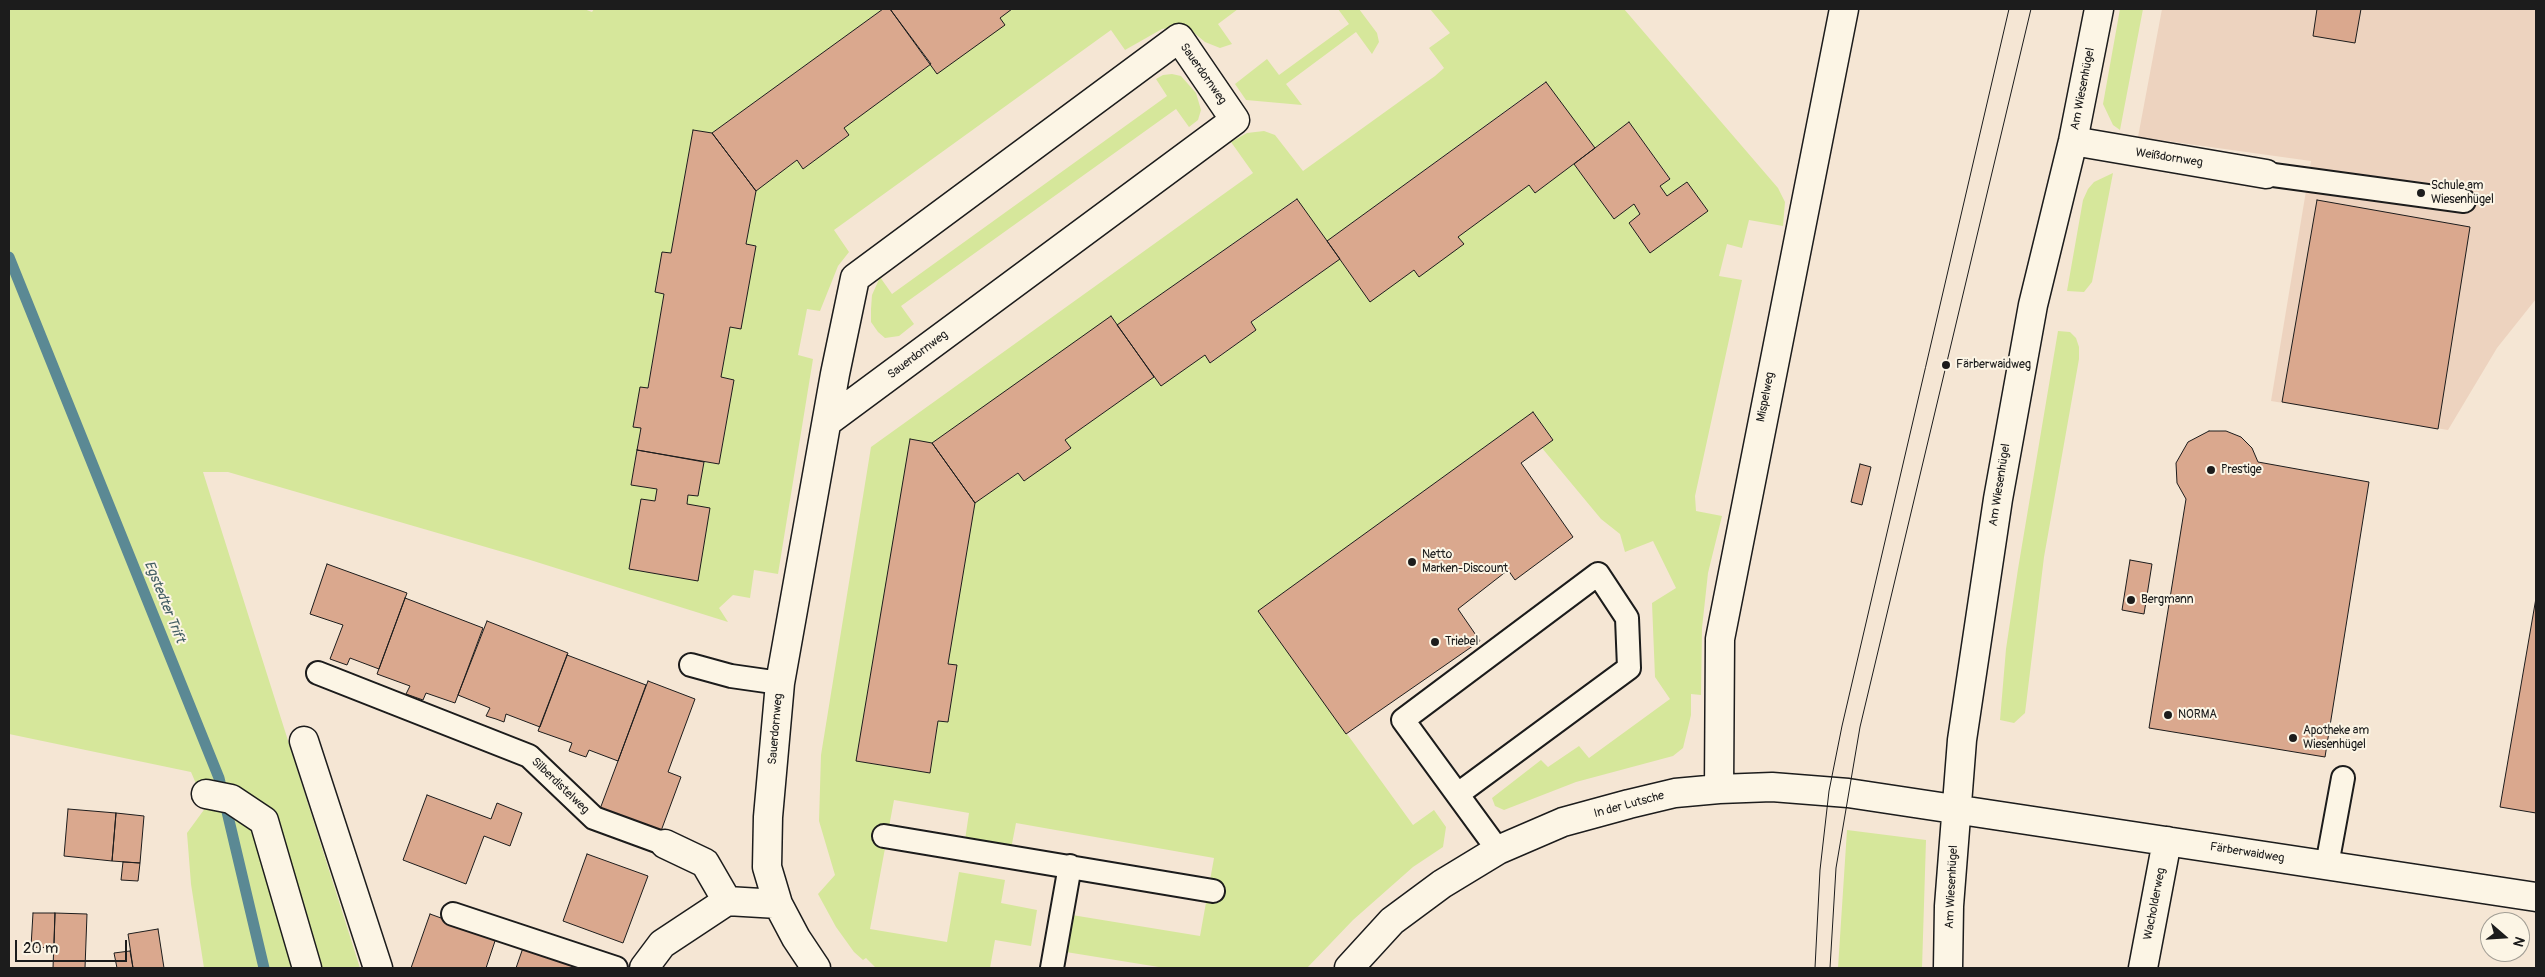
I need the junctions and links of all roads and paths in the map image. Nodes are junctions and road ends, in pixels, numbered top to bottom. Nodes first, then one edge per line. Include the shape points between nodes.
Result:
1 (1844, 9) edge
2 (2098, 9) edge
3 (2073, 141) junction
4 (2266, 174) joint
5 (2464, 201) dead end
6 (827, 422) junction
7 (691, 665) dead end
8 (318, 673) dead end
9 (780, 683) junction
10 (304, 741) dead end
11 (2344, 778) dead end
12 (1719, 789) junction
13 (1458, 794) junction
14 (219, 796) dead end
15 (1957, 809) junction
16 (884, 836) dead end
17 (2167, 841) junction
18 (665, 844) joint
19 (1498, 850) junction
20 (2327, 865) junction
21 (1070, 866) junction
22 (1212, 891) dead end
23 (2536, 897) edge
24 (727, 901) junction
25 (778, 904) junction
26 (453, 914) dead end
27 (307, 968) edge
28 (378, 968) edge
29 (616, 968) edge
30 (644, 968) edge
31 (816, 968) edge
32 (1052, 968) edge
33 (1348, 968) edge
34 (1948, 968) edge
35 (2143, 968) edge

1 - 12 street, Mispelweg via 1720,639
2 - 3 street, Am Wiesenhügel
3 - 4 street, Weißdornweg
3 - 15 street, Am Wiesenhügel via 2018,381 1962,740
4 - 5 lane
6 - 6 street, Sauerdornweg via 1235,120 1179,38 855,278
6 - 9 street, Sauerdornweg
7 - 9 lane via 731,676
8 - 18 lane, Silberdistelweg via 529,756 594,818
9 - 25 street, Sauerdornweg via 767,866
10 - 28 street
11 - 20 lane
12 - 15 street, In der Lutsche via 1772,787 1848,793
12 - 19 street, In der Lutsche via 1675,793 1610,809 1563,822
13 - 13 lane via 1403,720 1598,574 1626,618 1630,668
13 - 19 lane
14 - 27 street via 264,822
15 - 17 street, Färberwaidweg
15 - 34 street, Am Wiesenhügel via 1949,906
16 - 21 lane
17 - 20 street, Färberwaidweg
17 - 35 street, Wacholderweg
18 - 24 street, Silberdistelweg via 705,862
19 - 33 street, In der Lutsche via 1442,884 1392,921
20 - 23 street, Färberwaidweg
21 - 22 lane
21 - 32 lane
24 - 25 street
24 - 30 street via 662,944
25 - 31 street, Sauerdornweg
26 - 29 lane

